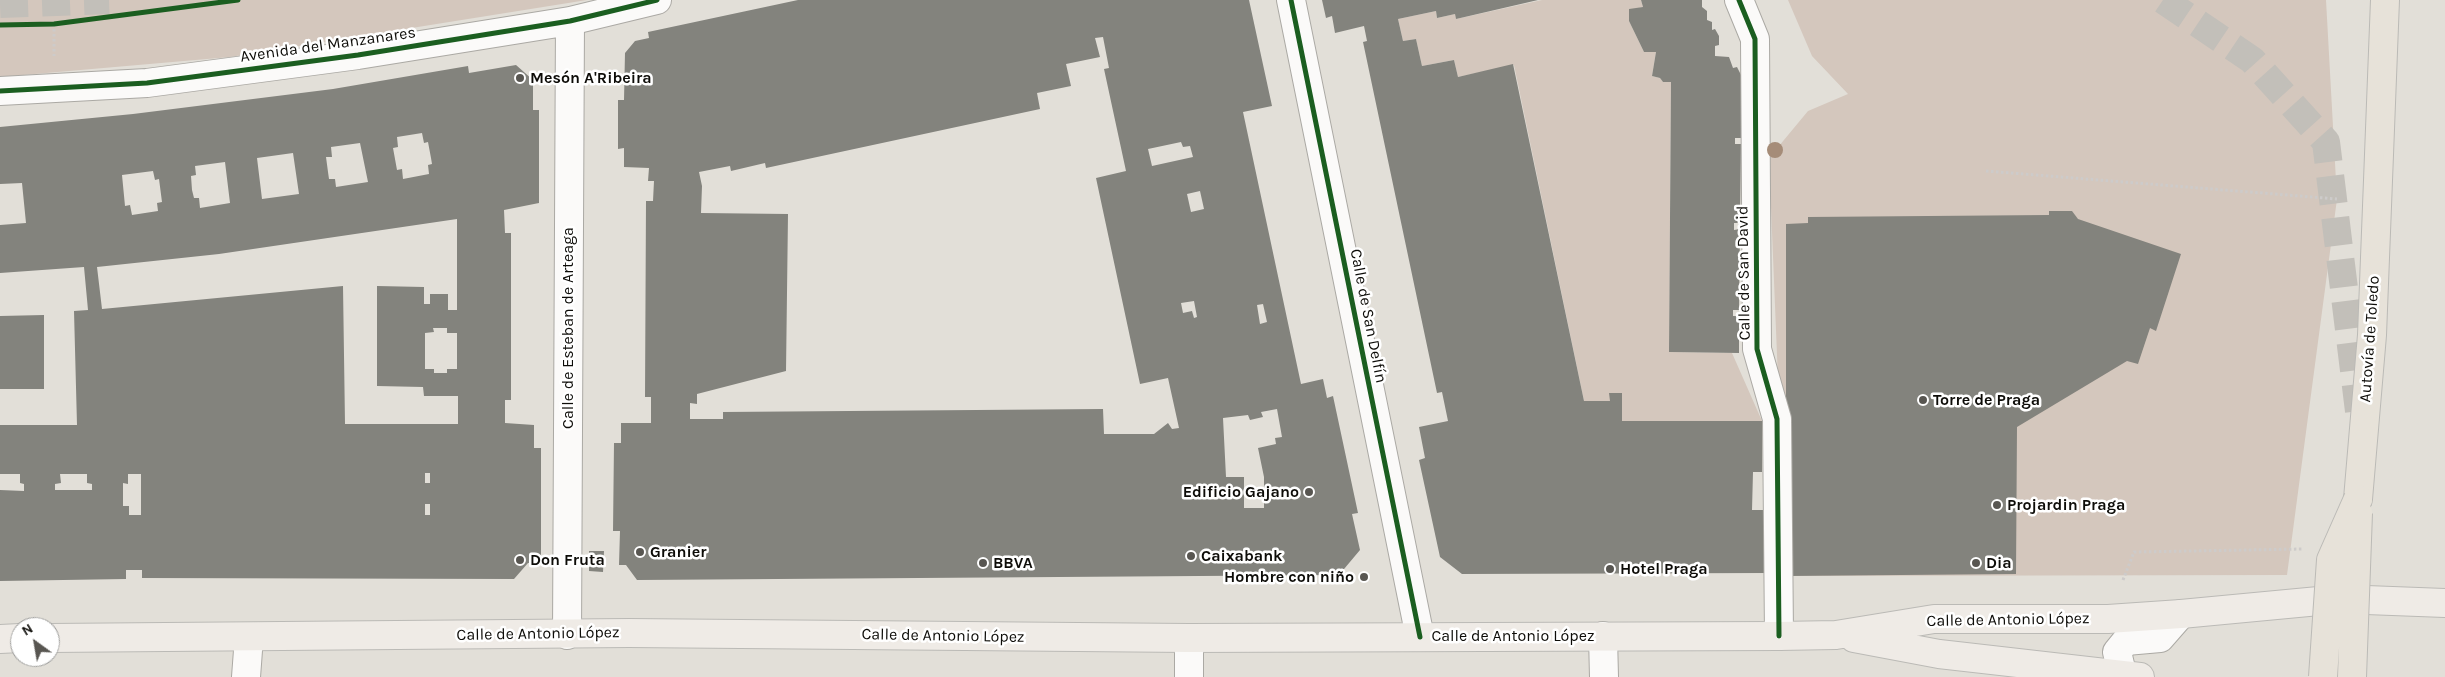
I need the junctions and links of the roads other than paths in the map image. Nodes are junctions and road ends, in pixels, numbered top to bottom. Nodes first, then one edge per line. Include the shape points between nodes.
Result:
1 (657, 0) edge
2 (1291, 0) edge
3 (1739, 0) edge
4 (2385, 0) edge
5 (570, 22) junction
6 (0, 91) edge
7 (2358, 499) junction
8 (2445, 603) edge
9 (2181, 614) junction
10 (1836, 634) junction
11 (567, 635) junction
12 (1603, 636) junction
13 (1779, 636) junction
14 (249, 637) junction
15 (1420, 637) junction
16 (60, 638) edge
17 (1190, 638) junction
18 (2129, 676) edge
19 (246, 677) edge
20 (1189, 677) edge
21 (1604, 677) edge
22 (2323, 677) edge
23 (2352, 677) edge

1 - 5 street, Avenida del Manzanares
2 - 15 street, Calle de San Delfín
3 - 13 street, Calle de San David via 1755,39 1757,349 1777,419
4 - 7 highway, Autovía de Toledo via 2372,335
5 - 6 street, Avenida del Manzanares via 358,55 147,82
5 - 11 street, Calle de Esteban de Arteaga
7 - 22 highway, bridge via 2331,560
7 - 23 highway, Autovía de Toledo, bridge
8 - 9 main road, Calle de Antonio López via 2340,600
9 - 10 main road, Calle de Antonio López via 2108,618 1934,619
9 - 18 street, Calle de Antonio López via 2160,638 2126,641 2117,652
10 - 13 main road, Calle de Antonio López
10 - 18 main road, Calle de Antonio López via 1939,654
11 - 14 main road, Calle de Antonio López
11 - 17 main road, Calle de Antonio López
12 - 13 main road, Calle de Antonio López
12 - 15 main road, Calle de Antonio López
12 - 21 street
14 - 16 main road, Calle de Antonio López
14 - 19 street
15 - 17 main road, Calle de Antonio López
17 - 20 street

